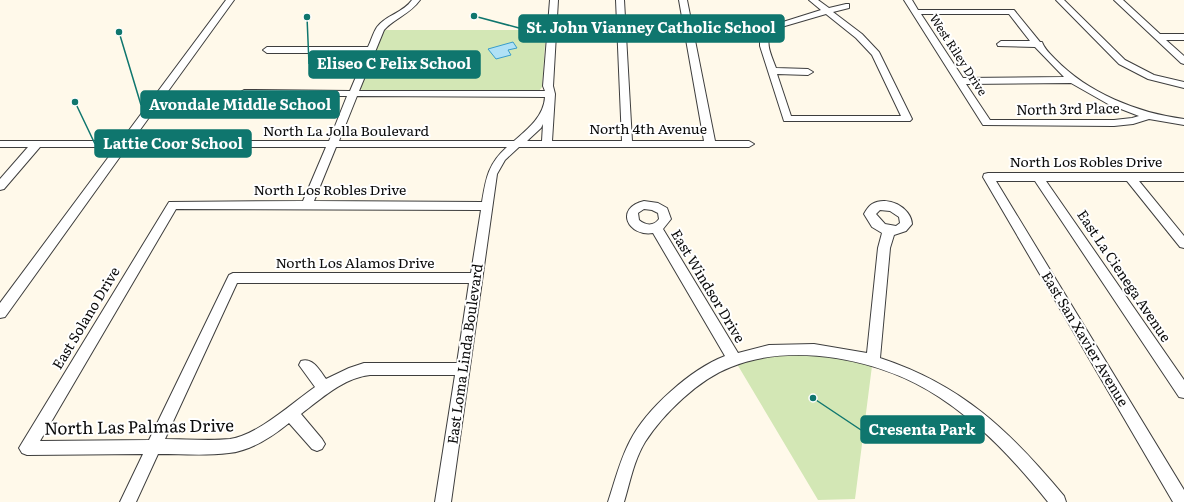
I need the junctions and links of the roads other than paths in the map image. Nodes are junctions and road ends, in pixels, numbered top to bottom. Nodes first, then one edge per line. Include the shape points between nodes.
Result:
1 (230, 0) edge
2 (416, 0) edge
3 (554, 0) edge
4 (620, 0) edge
5 (682, 0) edge
6 (813, 0) edge
7 (908, 0) edge
8 (1060, 0) edge
9 (1118, 0) edge
10 (846, 6) dead end
11 (827, 11) junction
12 (916, 12) junction
13 (756, 25) dead end
14 (768, 30) junction
15 (1158, 37) junction
16 (1184, 37) edge
17 (1001, 44) dead end
18 (1039, 44) junction
19 (266, 50) dead end
20 (371, 50) junction
21 (1184, 61) edge
22 (772, 72) junction
23 (808, 72) dead end
24 (1073, 80) junction
25 (960, 81) junction
26 (1184, 85) edge
27 (244, 93) dead end
28 (354, 93) junction
29 (550, 94) junction
30 (549, 104) junction
31 (1147, 116) junction
32 (1184, 122) edge
33 (987, 123) joint
34 (547, 143) junction
35 (627, 143) junction
36 (710, 143) junction
37 (0, 144) edge
38 (37, 144) junction
39 (124, 144) junction
40 (749, 144) dead end
41 (332, 145) junction
42 (516, 145) junction
43 (988, 177) joint
44 (1038, 177) junction
45 (1130, 177) junction
46 (1184, 177) edge
47 (0, 186) edge
48 (173, 205) joint
49 (307, 205) junction
50 (487, 206) junction
51 (656, 228) dead end
52 (888, 230) dead end
53 (1184, 244) edge
54 (476, 278) junction
55 (0, 313) edge
56 (734, 359) junction
57 (873, 361) junction
58 (306, 365) dead end
59 (463, 369) junction
60 (325, 388) junction
61 (1184, 392) edge
62 (290, 413) junction
63 (317, 444) dead end
64 (154, 446) junction
65 (27, 448) joint
66 (128, 502) edge
67 (443, 502) edge
68 (616, 502) edge
69 (1058, 502) edge
70 (1182, 502) edge

1 - 39 street
2 - 20 street via 409,10 383,25
3 - 29 street via 548,86
4 - 35 street
5 - 36 street
6 - 11 street
7 - 12 street, West Riley Drive
8 - 26 street via 1122,62 1151,77
9 - 15 street
10 - 11 street
11 - 14 street
11 - 22 street via 859,36 876,54 907,119 787,119
12 - 18 street via 1011,12
12 - 25 street, West Riley Drive
13 - 14 street
14 - 22 street via 763,41
15 - 16 street
15 - 21 street
17 - 18 street
18 - 24 street
19 - 20 street
20 - 28 street
22 - 23 street
24 - 25 street
24 - 31 street
25 - 33 street, West Riley Drive
27 - 28 street
28 - 29 street
28 - 41 street
29 - 30 street
30 - 34 street
30 - 42 street, East Loma Linda Boulevard via 537,126
31 - 32 street
31 - 33 street, North 3rd Place via 1114,123
34 - 35 street, North 4th Avenue
34 - 42 street, North La Jolla Boulevard
35 - 36 street, North 4th Avenue
36 - 40 street, North 4th Avenue
37 - 38 street, North La Jolla Boulevard
38 - 39 street, North La Jolla Boulevard
38 - 47 street
39 - 41 street, North La Jolla Boulevard
39 - 55 street
41 - 42 street, North La Jolla Boulevard
41 - 49 street
42 - 50 street, East Loma Linda Boulevard via 501,158 494,170
43 - 44 street, North Los Robles Drive
43 - 70 street, East San Xavier Avenue
44 - 45 street, North Los Robles Drive
44 - 61 street, East La Cienega Avenue
45 - 46 street, North Los Robles Drive
45 - 53 street
48 - 49 street, North Los Robles Drive
48 - 65 street, East Solano Drive
49 - 50 street, North Los Robles Drive
50 - 54 street, East Loma Linda Boulevard
51 - 56 street, East Windsor Drive
52 - 57 street
54 - 59 street, East Loma Linda Boulevard
54 - 64 street, North Los Alamos Drive via 233,278
56 - 57 street via 771,350 801,348 832,351
56 - 68 street via 700,375 670,399 639,439
57 - 69 street via 924,381 979,417 1020,456
58 - 60 street
59 - 60 street, North Las Palmas Drive via 360,370
59 - 67 street, East Loma Linda Boulevard
60 - 62 street, North Las Palmas Drive
62 - 63 street
62 - 64 street, North Las Palmas Drive via 244,443 218,447
64 - 65 street, North Las Palmas Drive
64 - 66 street

